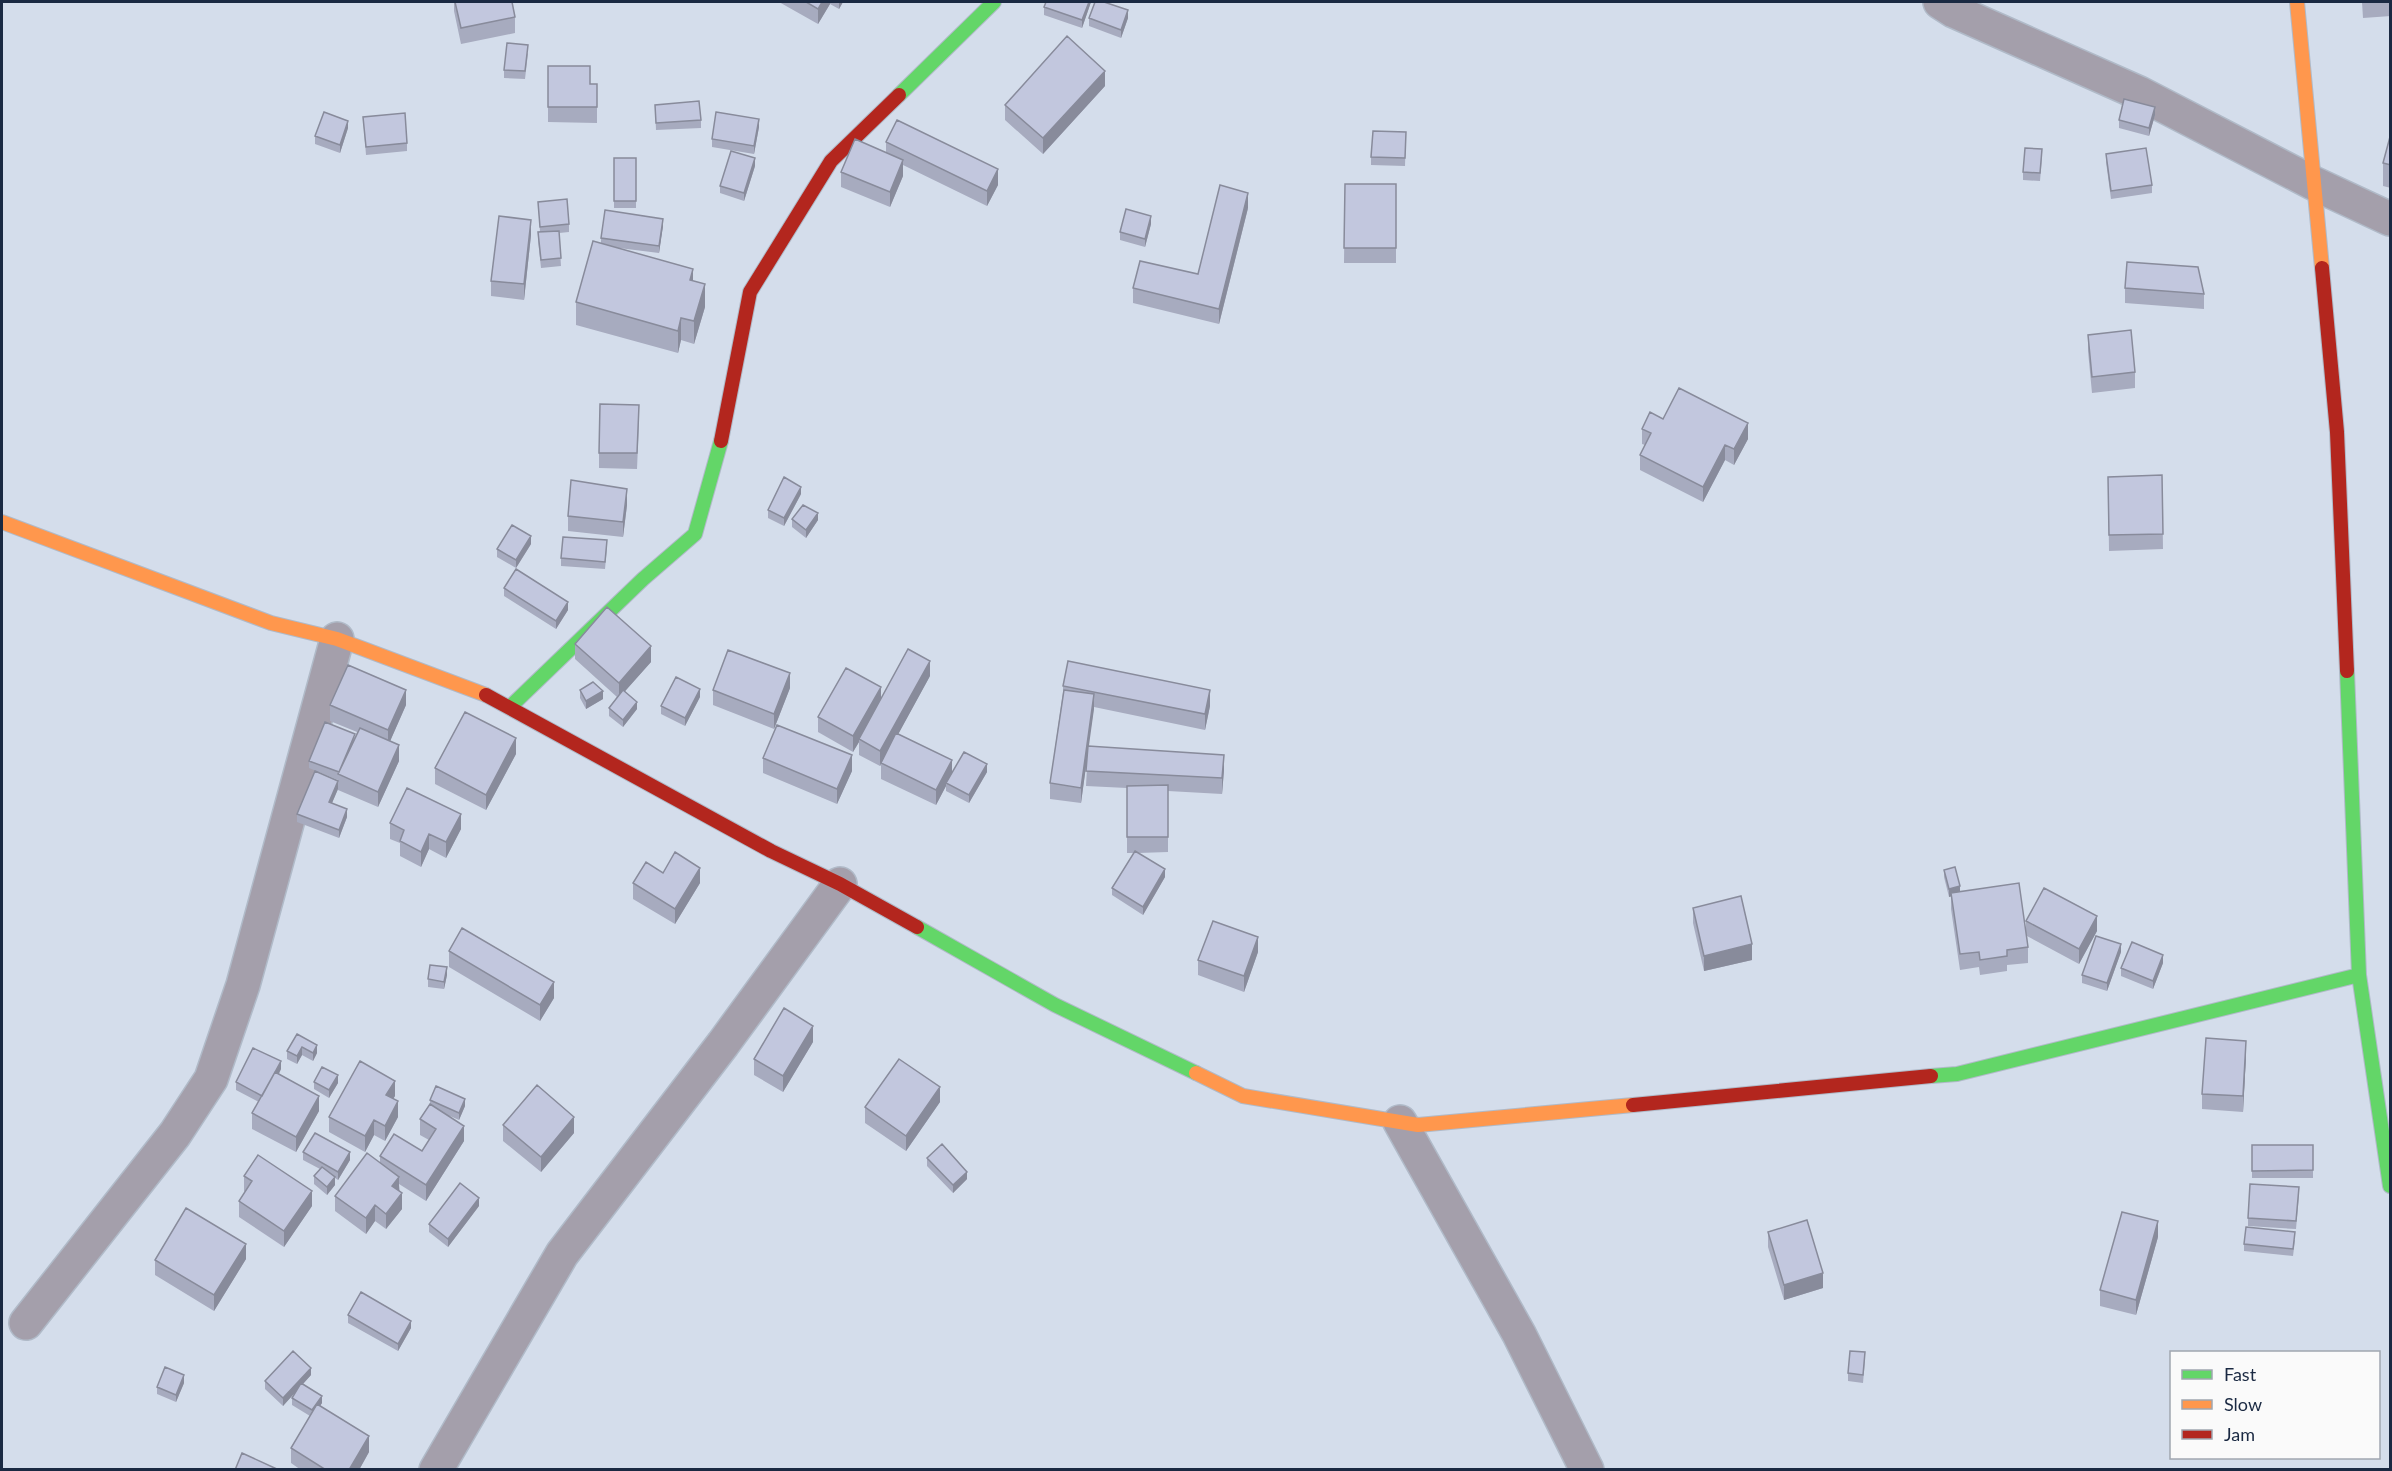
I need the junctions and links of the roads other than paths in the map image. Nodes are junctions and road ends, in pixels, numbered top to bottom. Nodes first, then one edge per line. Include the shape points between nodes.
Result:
1 (994, 2) edge
2 (1940, 2) edge
3 (2297, 2) edge
4 (2313, 183) junction
5 (2391, 219) edge
6 (2, 522) edge
7 (337, 639) junction
8 (510, 707) junction
9 (840, 884) junction
10 (2359, 975) junction
11 (1400, 1122) junction
12 (2391, 1186) edge
13 (26, 1323) dead end
14 (435, 1470) edge
15 (1587, 1470) edge

1 - 8 street via 831,161 750,292 724,430 695,534
2 - 4 street via 2139,93
3 - 4 street
4 - 5 street
4 - 10 street via 2337,432
6 - 7 street via 271,623
7 - 8 street
7 - 13 street via 243,985 211,1079 175,1134
8 - 9 street via 771,851
9 - 11 street via 1055,1005 1243,1096
9 - 14 street via 562,1254
10 - 11 street via 1957,1074 1418,1125
10 - 12 street
11 - 15 street via 1519,1334

